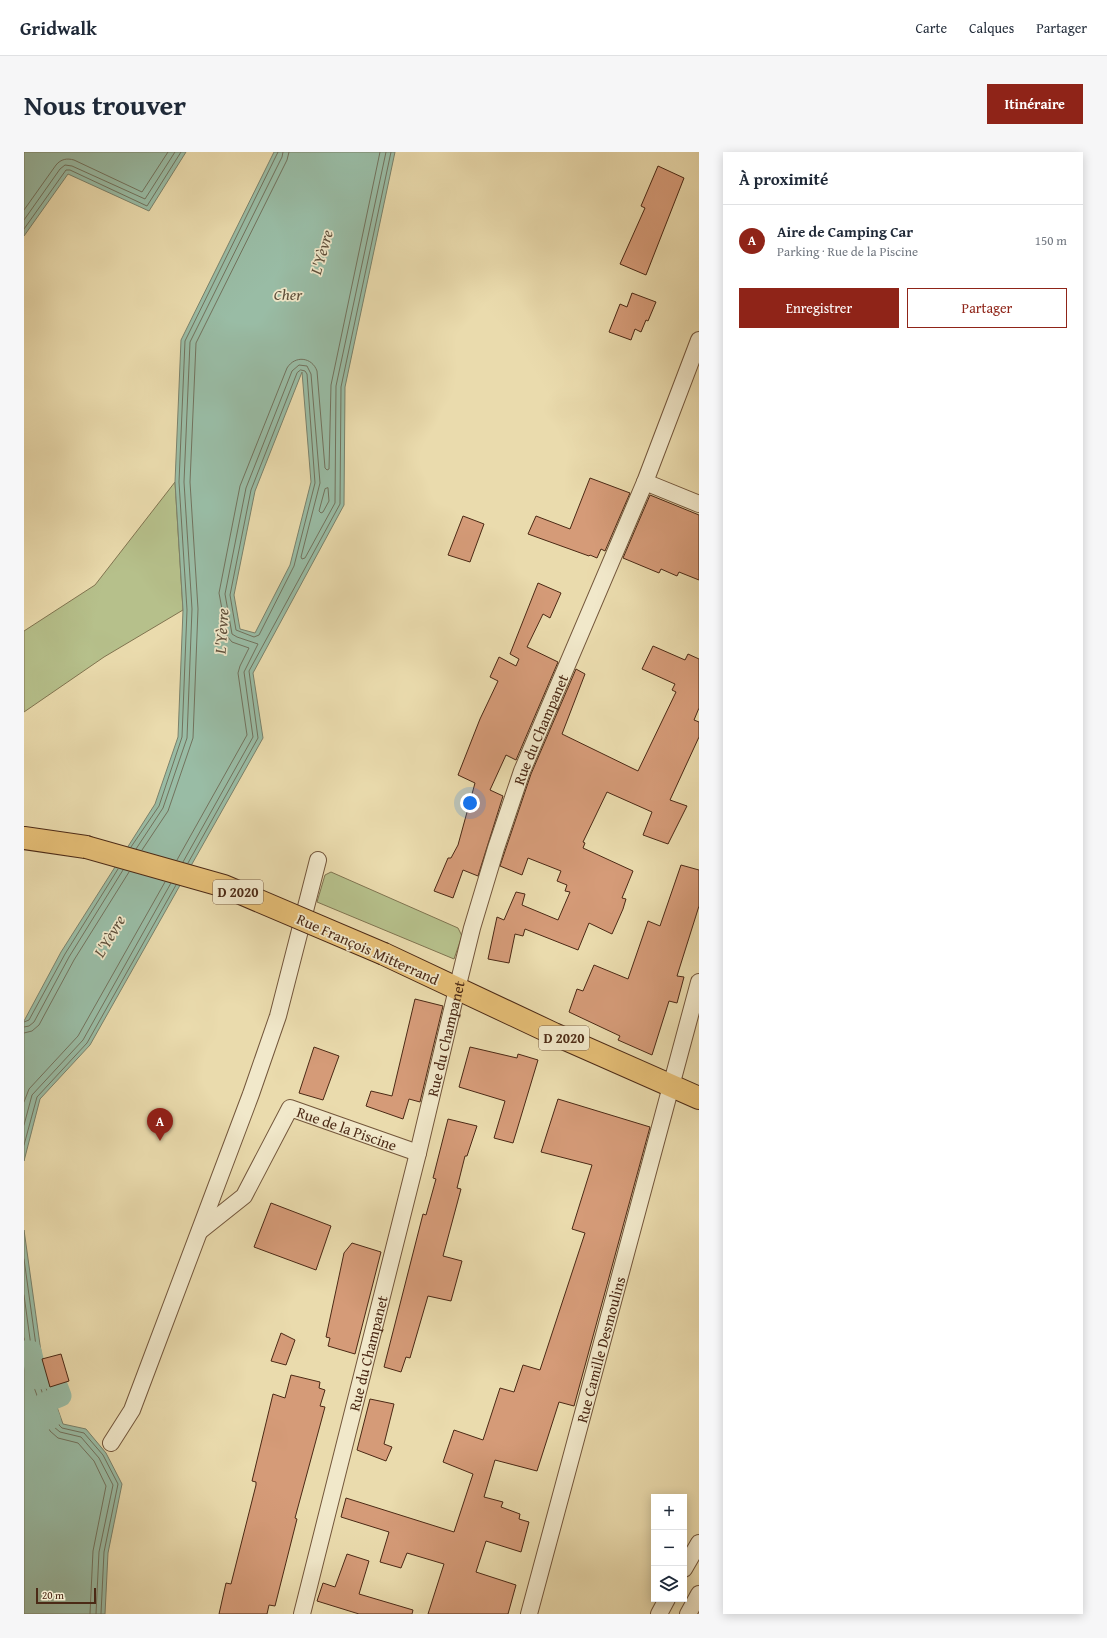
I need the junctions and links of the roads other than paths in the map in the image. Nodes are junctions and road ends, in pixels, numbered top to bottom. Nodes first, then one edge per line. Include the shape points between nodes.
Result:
1 (699, 340) edge
2 (645, 482) junction
3 (699, 504) edge
4 (24, 838) edge
5 (318, 860) dead end
6 (699, 982) edge
7 (457, 988) junction
8 (672, 1086) junction
9 (699, 1098) edge
10 (418, 1153) junction
11 (199, 1232) junction
12 (111, 1443) dead end
13 (699, 1543) edge
14 (686, 1566) edge
15 (699, 1594) edge
16 (665, 1602) edge
17 (302, 1614) edge
18 (529, 1614) edge
19 (659, 1614) edge
20 (688, 1614) edge

1 - 2 street, Rue du Champanet
2 - 3 street
2 - 7 street, Rue du Champanet via 522,771 472,928
4 - 7 main road, Rue François Mitterrand / D 2020, bridge via 86,847 224,886
5 - 11 street via 278,1016
6 - 8 street, Rue Camille Desmoulins
7 - 8 main road, Rue François Mitterrand / D 2020
7 - 10 street, Rue du Champanet
8 - 9 main road, Rue François Mitterrand / D 2020
8 - 18 street, Rue Camille Desmoulins
10 - 11 street, Rue de la Piscine via 290,1108 244,1196
10 - 17 street, Rue du Champanet
11 - 12 street via 132,1410
13 - 14 street
15 - 20 street
16 - 19 street

